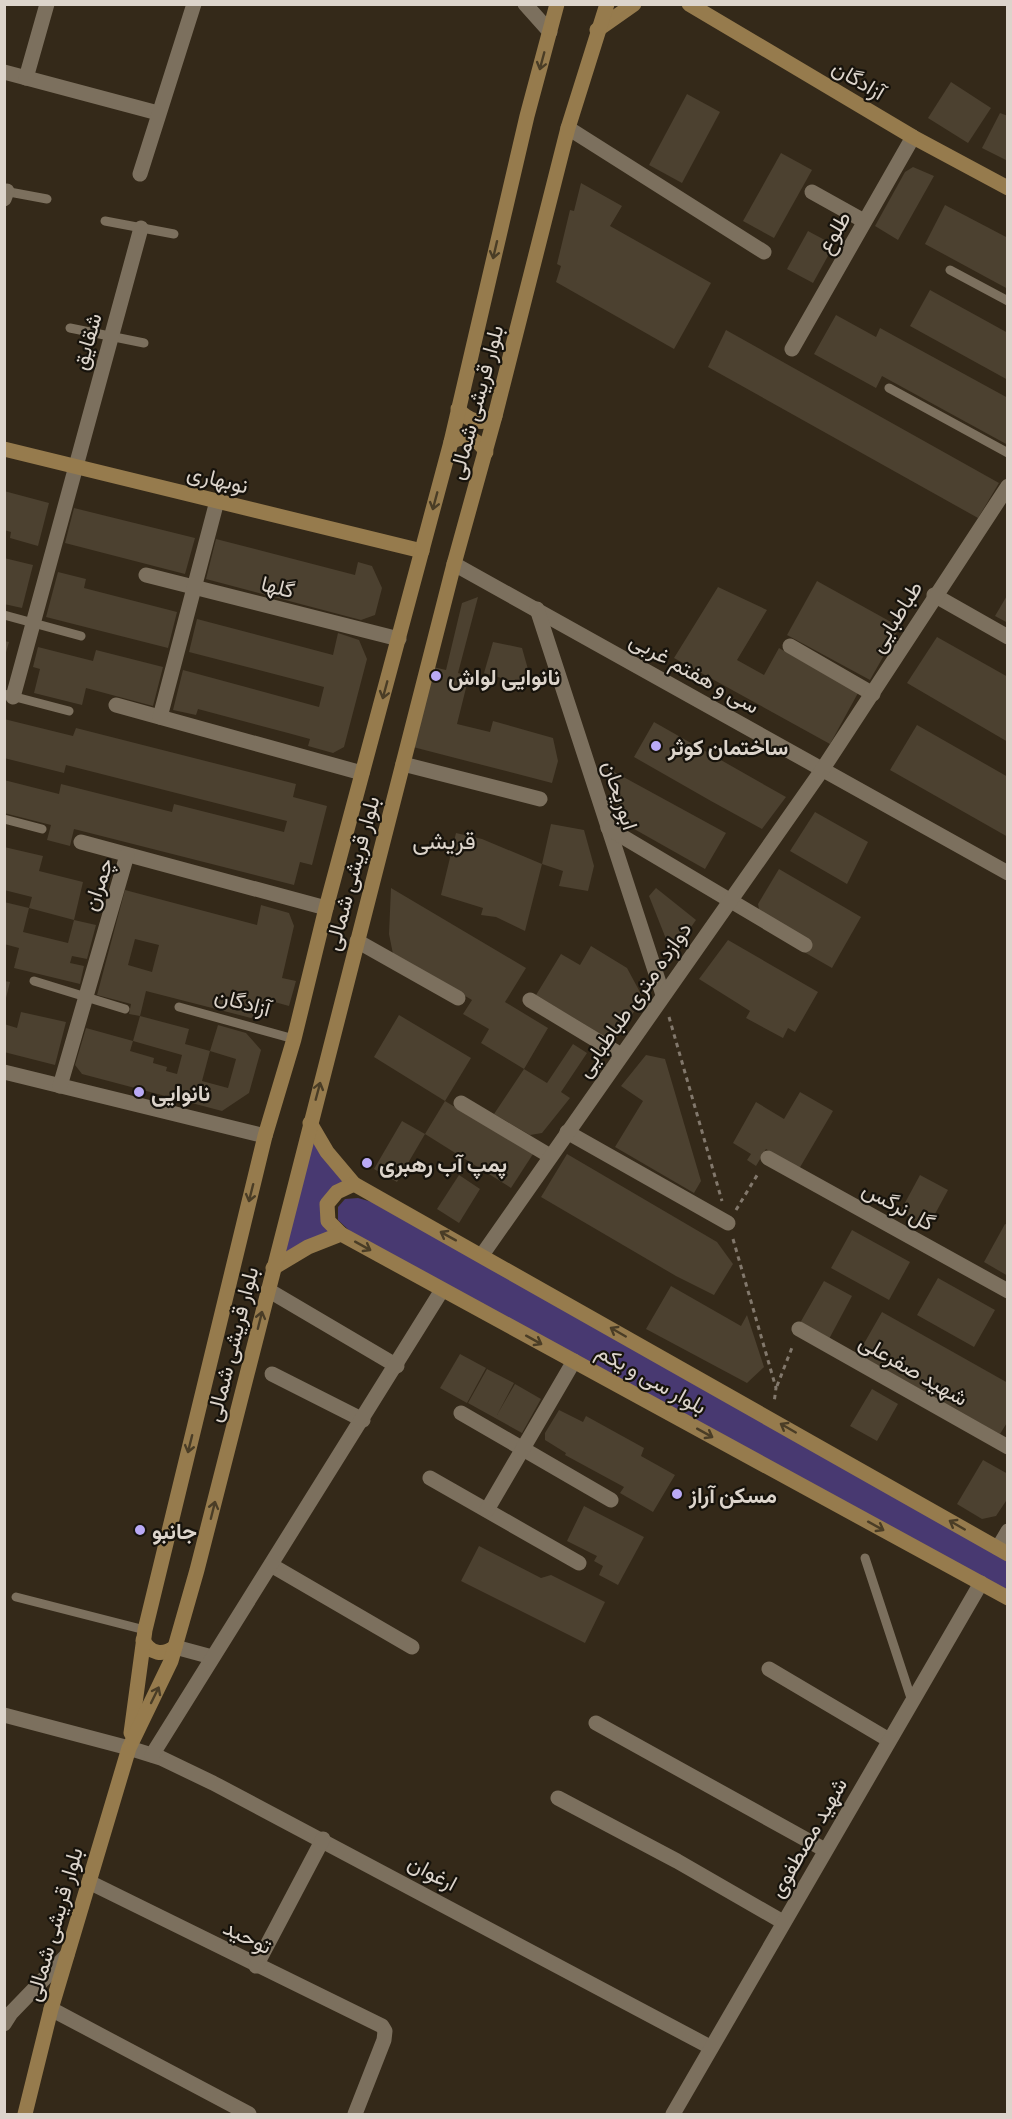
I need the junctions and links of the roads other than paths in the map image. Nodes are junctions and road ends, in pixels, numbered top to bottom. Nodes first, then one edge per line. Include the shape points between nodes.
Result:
1 (47, 4) edge
2 (194, 4) edge
3 (525, 4) edge
4 (557, 4) edge
5 (607, 4) edge
6 (634, 4) edge
7 (689, 4) edge
8 (597, 30) junction
9 (550, 32) junction
10 (4, 72) edge
11 (26, 78) junction
12 (159, 113) junction
13 (568, 128) junction
14 (913, 137) junction
15 (140, 174) dead end
16 (1008, 188) edge
17 (812, 192) dead end
18 (5, 194) edge
19 (47, 199) dead end
20 (105, 221) dead end
21 (864, 221) junction
22 (141, 228) junction
23 (174, 234) dead end
24 (764, 252) dead end
25 (950, 270) dead end
26 (1008, 302) edge
27 (69, 327) dead end
28 (111, 336) junction
29 (144, 343) dead end
30 (792, 349) dead end
31 (889, 388) dead end
32 (458, 409) junction
33 (495, 416) junction
34 (451, 441) junction
35 (4, 449) edge
36 (486, 452) junction
37 (1008, 453) edge
38 (75, 466) junction
39 (1008, 486) edge
40 (217, 501) junction
41 (422, 551) junction
42 (454, 564) junction
43 (146, 575) dead end
44 (195, 588) junction
45 (934, 595) junction
46 (537, 609) junction
47 (4, 615) edge
48 (33, 622) junction
49 (81, 636) dead end
50 (1008, 637) edge
51 (399, 639) junction
52 (789, 646) dead end
53 (873, 694) junction
54 (9, 695) edge
55 (116, 705) dead end
56 (69, 711) dead end
57 (160, 717) junction
58 (403, 764) junction
59 (822, 770) junction
60 (362, 773) junction
61 (540, 799) dead end
62 (4, 819) edge
63 (608, 828) junction
64 (42, 830) dead end
65 (81, 842) dead end
66 (127, 855) junction
67 (1008, 873) edge
68 (730, 899) junction
69 (326, 908) junction
70 (357, 941) junction
71 (805, 945) dead end
72 (34, 981) dead end
73 (663, 995) junction
74 (85, 997) junction
75 (458, 998) dead end
76 (530, 1000) dead end
77 (179, 1007) dead end
78 (125, 1009) dead end
79 (294, 1039) junction
80 (621, 1055) junction
81 (4, 1072) edge
82 (60, 1086) junction
83 (461, 1103) dead end
84 (309, 1123) junction
85 (567, 1132) junction
86 (265, 1136) junction
87 (550, 1156) junction
88 (768, 1158) road end
89 (354, 1184) junction
90 (728, 1223) road end
91 (342, 1234) junction
92 (482, 1255) junction
93 (273, 1268) junction
94 (268, 1290) junction
95 (442, 1290) junction
96 (1008, 1291) edge
97 (799, 1329) road end
98 (574, 1361) junction
99 (397, 1366) junction
100 (272, 1374) dead end
101 (461, 1413) dead end
102 (363, 1420) junction
103 (1008, 1447) edge
104 (522, 1449) junction
105 (430, 1478) dead end
106 (611, 1500) dead end
107 (487, 1510) junction
108 (1008, 1531) edge
109 (1003, 1551) edge
110 (865, 1558) dead end
111 (579, 1563) dead end
112 (271, 1565) junction
113 (981, 1583) junction
114 (16, 1597) dead end
115 (1008, 1598) edge
116 (144, 1635) junction
117 (175, 1647) junction
118 (412, 1647) dead end
119 (212, 1657) junction
120 (769, 1669) dead end
121 (912, 1701) junction
122 (4, 1715) edge
123 (596, 1723) dead end
124 (889, 1740) junction
125 (129, 1748) junction
126 (152, 1755) junction
127 (558, 1798) dead end
128 (323, 1839) junction
129 (825, 1851) junction
130 (89, 1882) junction
131 (783, 1922) junction
132 (67, 1955) junction
133 (256, 1966) junction
134 (51, 2009) junction
135 (7, 2016) edge
136 (710, 2047) junction
137 (25, 2115) edge
138 (249, 2115) edge
139 (355, 2115) edge
140 (673, 2115) edge

1 - 11 street
2 - 12 street
3 - 9 street
4 - 9 main road, بلوار قریشی شمالی
5 - 8 main road, بلوار قریشی شمالی
6 - 8 main road
7 - 14 main road, آزادگان
8 - 13 main road, بلوار قریشی شمالی
9 -> 32 main road, بلوار قریشی شمالی
10 - 11 street
11 - 12 street
12 - 15 street
13 - 24 street
13 - 33 main road, بلوار قریشی شمالی
14 - 16 main road, آزادگان
14 - 21 street, طلوع
17 - 21 street
18 - 19 lane
20 - 22 lane
21 - 30 street, طلوع
22 - 23 lane
22 - 28 street, شقایق
25 - 26 lane
27 - 28 lane
28 - 29 lane
28 - 38 street, شقایق
31 - 37 lane
32 - 33 main road via 475,421
32 - 34 main road, بلوار قریشی شمالی
33 - 36 main road, بلوار قریشی شمالی
34 - 36 main road via 471,439
34 -> 41 main road, بلوار قریشی شمالی
35 - 38 main road, نوبهاری
36 - 42 main road, بلوار قریشی شمالی
38 - 40 main road, نوبهاری
38 - 48 street, شقایق
39 - 45 street, طباطبایی
40 - 41 main road, نوبهاری
40 - 44 street
41 - 51 main road, بلوار قریشی شمالی
42 - 46 street, سی و هفتم غربی
42 - 58 main road, بلوار قریشی شمالی
43 - 44 street, گلها
44 - 51 street, گلها
44 - 57 street
45 - 50 street
45 - 53 street, طباطبایی
46 - 59 street, سی و هفتم غربی
46 - 63 street, ابوریحان
47 - 48 lane
48 - 49 lane
48 - 54 street, شقایق
51 -> 60 main road, بلوار قریشی شمالی
52 - 53 street
53 - 59 street, طباطبایی
54 - 56 lane
55 - 57 street
57 - 60 street
58 - 61 street
58 - 70 main road, بلوار قریشی شمالی
59 - 67 street, سی و هفتم غربی
59 - 68 street, دوازده متری طباطبایی
60 - 69 main road, بلوار قریشی شمالی
62 - 64 lane
63 - 68 street
63 - 73 street, ابوریحان
65 - 66 street
66 - 69 street, چمران
66 - 74 street, چمران
68 - 71 street
68 - 73 street, دوازده متری طباطبایی
69 - 79 main road, بلوار قریشی شمالی
70 - 75 street
84 -> 70 main road, بلوار قریشی شمالی
72 - 74 lane
73 - 80 street, دوازده متری طباطبایی
74 - 78 lane
74 - 82 street, چمران
76 - 80 street
77 - 79 lane, آزادگان
79 - 86 main road, بلوار قریشی شمالی
80 - 85 street, دوازده متری طباطبایی
81 - 82 street
82 - 86 street
83 - 87 street
84 - 89 main road, بلوار سی و یکم
84 - 93 main road, بلوار قریشی شمالی
85 - 87 street, دوازده متری طباطبایی
85 - 90 street
86 -> 116 main road, بلوار قریشی شمالی
87 - 92 street, دوازده متری طباطبایی
88 - 96 street, گل نرگس
89 - 91 main road via 337,1192 327,1204 328,1221
92 -> 89 main road, بلوار سی و یکم
91 - 93 main road via 308,1247
91 -> 95 main road, بلوار سی و یکم
109 -> 92 main road, بلوار سی و یکم
93 - 94 main road, بلوار قریشی شمالی
94 - 99 street
117 -> 94 main road, بلوار قریشی شمالی
95 -> 98 main road, بلوار سی و یکم
95 - 99 street
97 - 103 street, شهید صفرعلی
98 - 104 street
98 -> 113 main road, بلوار سی و یکم
99 - 102 street
100 - 102 street
101 - 104 street
102 - 112 street
104 - 106 street
104 - 107 street
105 - 107 street
107 - 111 street
108 - 109 street
110 - 121 lane
112 - 118 street
112 - 119 street
113 - 115 main road, بلوار سی و یکم
113 - 121 street, شهید مصطفوی
114 - 116 lane
116 - 117 main road via 149,1648 157,1653
116 - 125 main road, بلوار قریشی شمالی
117 - 119 street
125 -> 117 main road, بلوار قریشی شمالی
119 - 126 street
120 - 124 street
121 - 124 street, شهید مصطفوی
122 - 125 street, ارغوان
123 - 129 street
124 - 129 street, شهید مصطفوی
125 - 126 street, ارغوان
125 - 130 main road, بلوار قریشی شمالی
126 - 128 street, ارغوان
127 - 131 street
128 - 133 street
128 - 136 street, ارغوان
129 - 131 street, شهید مصطفوی
130 - 132 main road, بلوار قریشی شمالی
130 - 133 street, توحید
131 - 136 street, شهید مصطفوی
132 - 134 main road, بلوار قریشی شمالی
132 - 135 street
133 - 139 street, توحید via 386,2031
134 - 137 main road, بلوار قریشی شمالی
134 - 138 street
136 - 140 street, شهید مصطفوی

